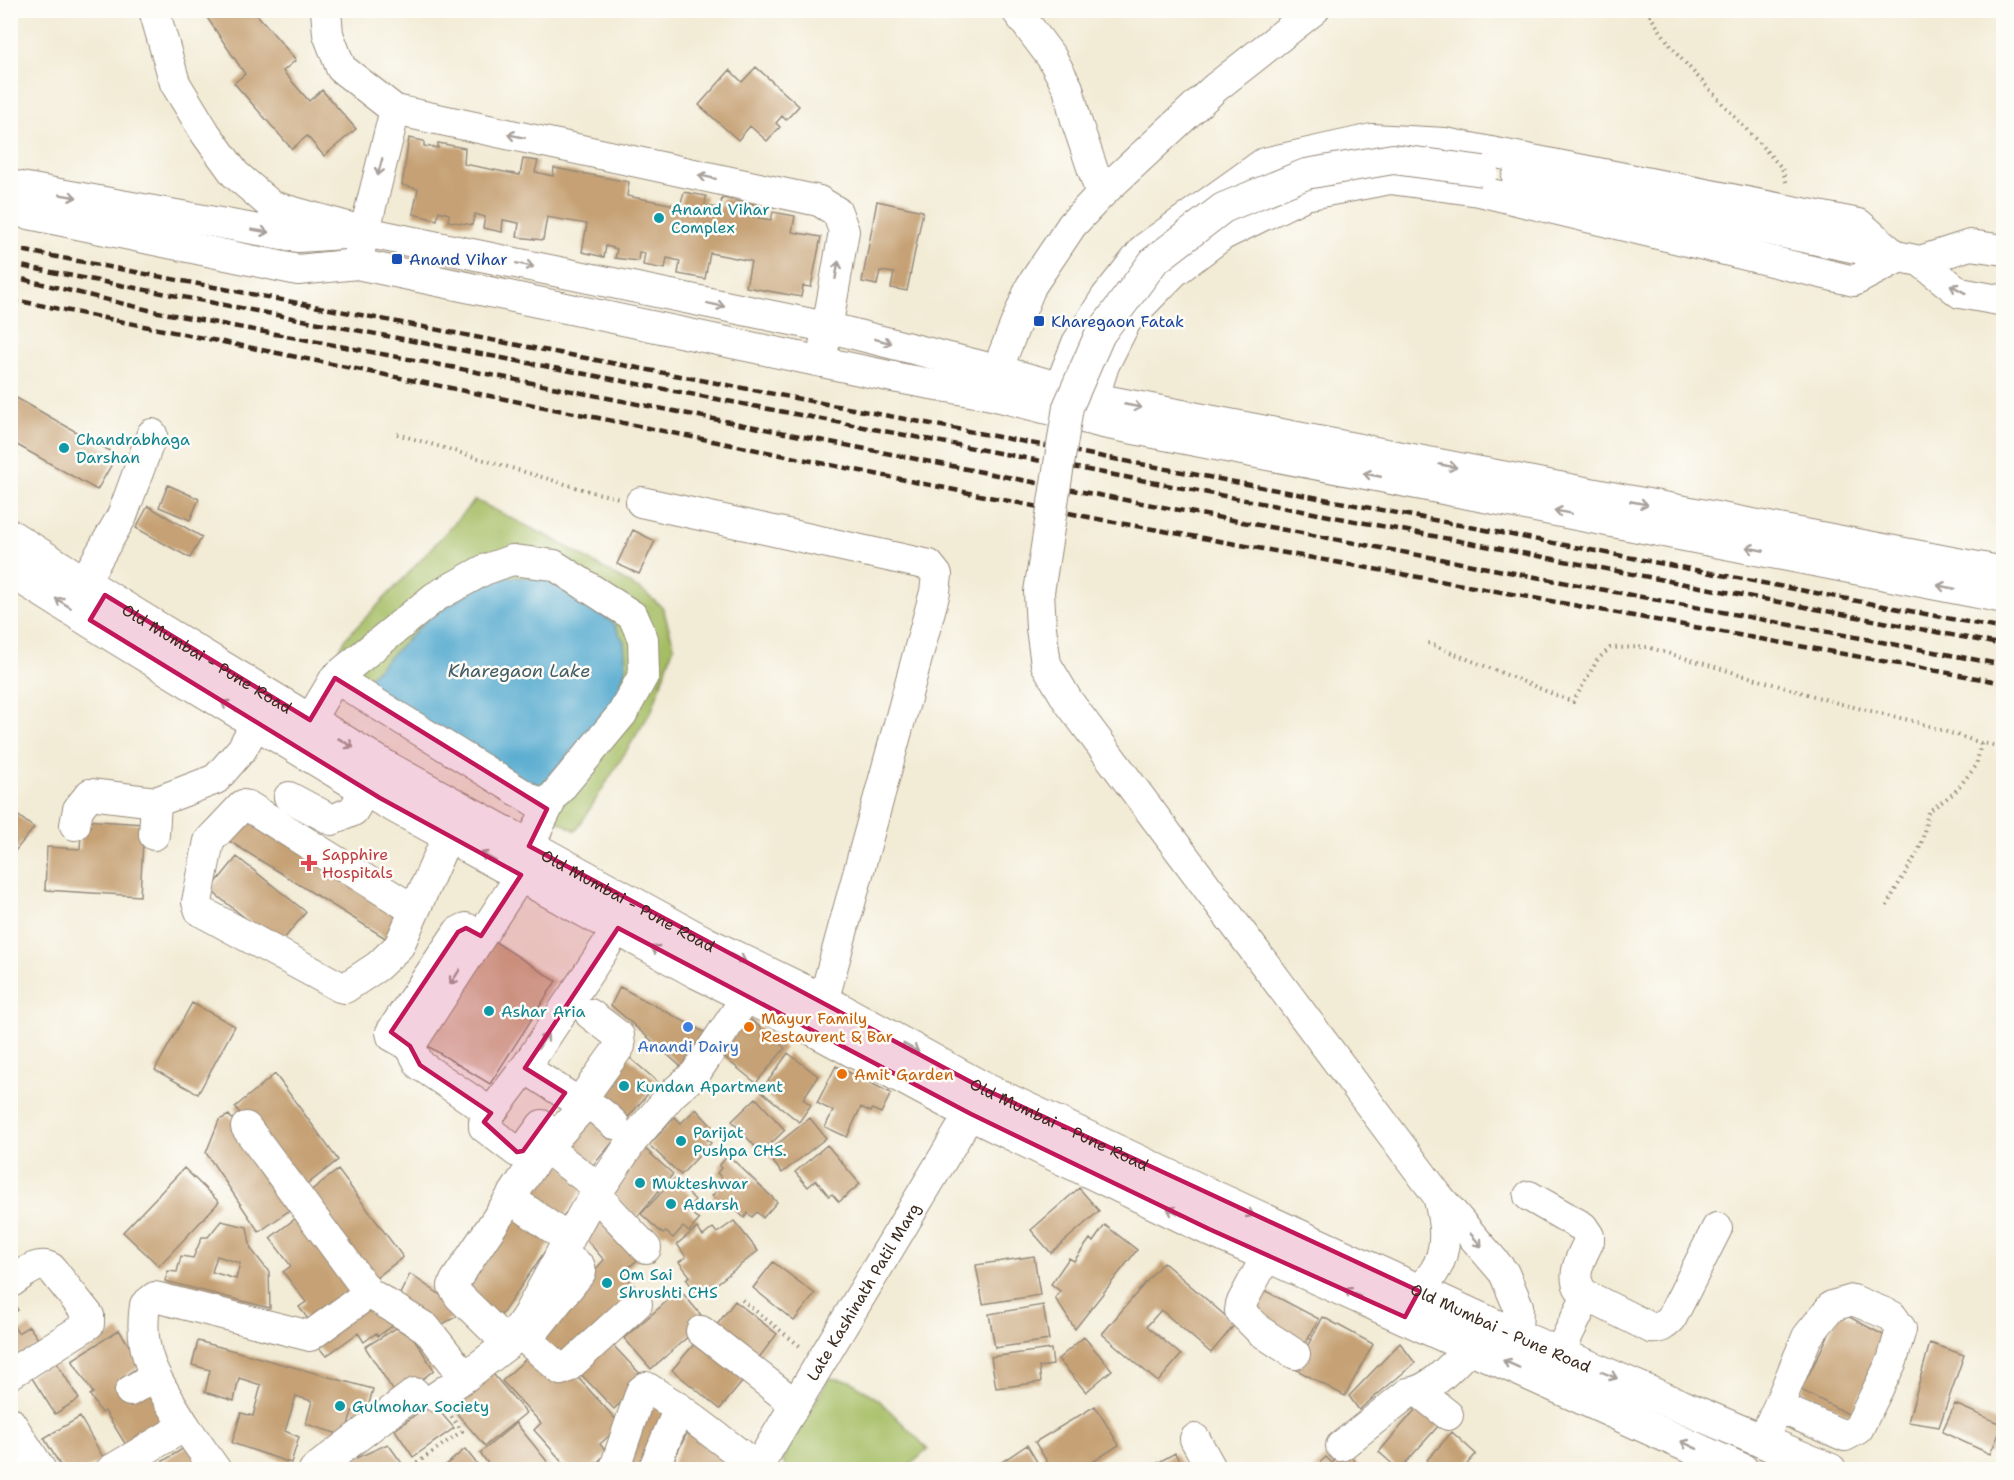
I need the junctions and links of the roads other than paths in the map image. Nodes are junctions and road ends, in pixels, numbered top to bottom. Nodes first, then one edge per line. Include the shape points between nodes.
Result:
1 (154, 10) edge
2 (326, 10) edge
3 (1016, 10) edge
4 (1314, 10) edge
5 (395, 110) junction
6 (10, 185) edge
7 (1101, 194) junction
8 (10, 210) edge
9 (365, 232) junction
10 (2004, 250) edge
11 (1909, 259) junction
12 (357, 264) junction
13 (2004, 301) edge
14 (826, 327) junction
15 (822, 362) junction
16 (994, 383) junction
17 (1060, 387) junction
18 (1094, 397) junction
19 (152, 434) dead end
20 (641, 502) road end
21 (10, 536) edge
22 (10, 570) edge
23 (2004, 573) edge
24 (2004, 598) edge
25 (93, 599) junction
26 (335, 678) junction
27 (263, 710) junction
28 (310, 720) junction
29 (366, 789) junction
30 (289, 797) dead end
31 (156, 802) junction
32 (547, 809) junction
33 (75, 825) dead end
34 (154, 834) dead end
35 (448, 835) junction
36 (525, 860) junction
37 (414, 910) junction
38 (618, 928) junction
39 (747, 996) junction
40 (590, 1014) dead end
41 (820, 1015) junction
42 (525, 1068) junction
43 (565, 1093) junction
44 (978, 1102) junction
45 (491, 1113) junction
46 (614, 1124) dead end
47 (246, 1127) dead end
48 (546, 1148) junction
49 (598, 1192) junction
50 (1438, 1196) junction
51 (1529, 1196) dead end
52 (510, 1198) junction
53 (1717, 1228) dead end
54 (565, 1246) junction
55 (646, 1248) dead end
56 (1267, 1255) junction
57 (10, 1283) edge
58 (369, 1293) junction
59 (1587, 1296) junction
60 (637, 1304) dead end
61 (1412, 1304) junction
62 (701, 1331) dead end
63 (1516, 1335) junction
64 (517, 1338) junction
65 (1472, 1347) junction
66 (1295, 1353) dead end
67 (1559, 1353) junction
68 (10, 1374) edge
69 (155, 1376) junction
70 (465, 1377) junction
71 (130, 1391) dead end
72 (1419, 1392) junction
73 (795, 1404) junction
74 (1778, 1407) junction
75 (679, 1408) junction
76 (1448, 1414) dead end
77 (10, 1422) edge
78 (185, 1426) junction
79 (1195, 1439) dead end
80 (1761, 1441) junction
81 (1341, 1446) dead end
82 (757, 1468) edge
83 (40, 1470) edge
84 (111, 1470) edge
85 (216, 1470) edge
86 (314, 1470) edge
87 (614, 1470) edge
88 (653, 1470) edge
89 (1212, 1470) edge
90 (1742, 1470) edge
91 (1830, 1470) edge

1 - 9 street via 175,83 236,174 272,206
2 - 5 street via 328,34 341,68
3 - 7 street via 1052,58 1068,88
4 - 7 street via 1215,88
5 -> 9 street
14 -> 5 street via 844,231 837,212 819,201
6 -> 9 street via 298,237
7 - 16 street via 1072,225 1030,286
8 - 12 street via 298,270
9 - 12 street
9 -> 14 street
10 - 11 street via 1970,245
13 -> 11 street via 1960,293
11 - 17 street via 1859,224 1445,143 1372,139 1264,163 1145,248 1106,297 1077,343
11 - 18 street via 1854,281 1479,191 1390,179 1305,195 1223,235 1174,272 1126,321
11 - 50 street, bridge via 1483,171 1393,159 1305,174 1223,208 1155,261 1100,334 1068,407 1039,592 1046,664 1068,701
12 - 15 street
14 - 15 street
14 -> 16 street
15 - 16 street
16 - 17 street
17 - 18 street
17 - 18 street
18 -> 23 street
24 -> 18 street
19 - 25 street
20 - 41 street via 929,565 937,575
21 - 25 main road, Old Mumbai - Pune Road
25 -> 22 main road, Old Mumbai - Pune Road
25 - 27 main road, Old Mumbai - Pune Road
26 - 28 street
26 - 32 street
26 - 32 street via 435,597 483,570 512,560 554,564 633,616 644,639 644,674 622,714
27 - 28 main road, Old Mumbai - Pune Road
27 - 29 main road, Old Mumbai - Pune Road
27 - 31 street via 242,749 216,779
28 -> 36 main road, Old Mumbai - Pune Road
29 - 30 street via 353,810 332,820
29 - 35 main road, Old Mumbai - Pune Road
31 - 33 street via 90,794 78,809
31 - 34 street
32 - 36 street
36 -> 35 main road, Old Mumbai - Pune Road
35 - 37 street
36 - 38 main road, Old Mumbai - Pune Road
36 -> 41 main road, Old Mumbai - Pune Road via 705,943
36 - 45 street via 410,1046 420,1065
37 - 37 street via 399,946 345,988 200,911 197,902 209,841 243,806 248,806
39 -> 38 main road, Old Mumbai - Pune Road
42 -> 38 street
39 - 41 main road, Old Mumbai - Pune Road
39 - 49 street via 695,1074 633,1140
40 - 43 street via 619,1036 620,1046 584,1096 576,1101
41 - 44 main road, Old Mumbai - Pune Road
42 - 43 street
42 - 45 street
43 - 45 street via 523,1150 517,1152 484,1127
56 -> 44 main road, Old Mumbai - Pune Road
44 -> 61 main road, Old Mumbai - Pune Road via 1218,1199
44 - 73 street, Late Kashinath Patil Marg
46 - 48 street via 586,1105
47 - 58 street
48 - 49 street
48 - 52 street
49 - 54 street
49 - 55 street
50 - 61 street via 1444,1221 1444,1247 1435,1271
50 -> 63 street via 1504,1273 1518,1306
51 - 59 street via 1583,1227 1589,1241 1575,1272 1580,1291
52 - 54 street
52 - 64 street via 453,1286 459,1296
53 - 59 street via 1666,1325 1651,1328
54 - 64 street
61 -> 56 main road, Old Mumbai - Pune Road
56 - 66 street via 1240,1311 1260,1331
57 - 68 street via 36,1266 46,1265 90,1321
58 - 69 street via 310,1336 155,1297 145,1305 143,1317 147,1359
58 - 70 street via 426,1328
59 - 67 street
60 - 64 street via 561,1370
61 - 63 main road, Old Mumbai - Pune Road
61 - 65 main road, Old Mumbai - Pune Road
62 - 73 street
63 - 67 main road, Old Mumbai - Pune Road
64 - 70 street
65 - 72 street
90 -> 65 main road, Old Mumbai - Pune Road
67 -> 80 main road, Old Mumbai - Pune Road
69 - 71 street
69 - 78 street
70 - 86 street via 425,1395
72 - 76 street
72 - 81 street via 1408,1393
73 - 82 street, Late Kashinath Patil Marg
74 - 74 street via 1807,1337 1832,1306 1853,1300 1892,1317 1900,1329 1892,1361 1858,1429 1845,1436
74 - 80 street
75 - 82 street
75 - 87 street via 648,1387 642,1389
75 - 88 street
77 - 83 street
78 - 84 street
78 - 85 street
79 - 89 street
80 - 91 main road, Old Mumbai - Pune Road

